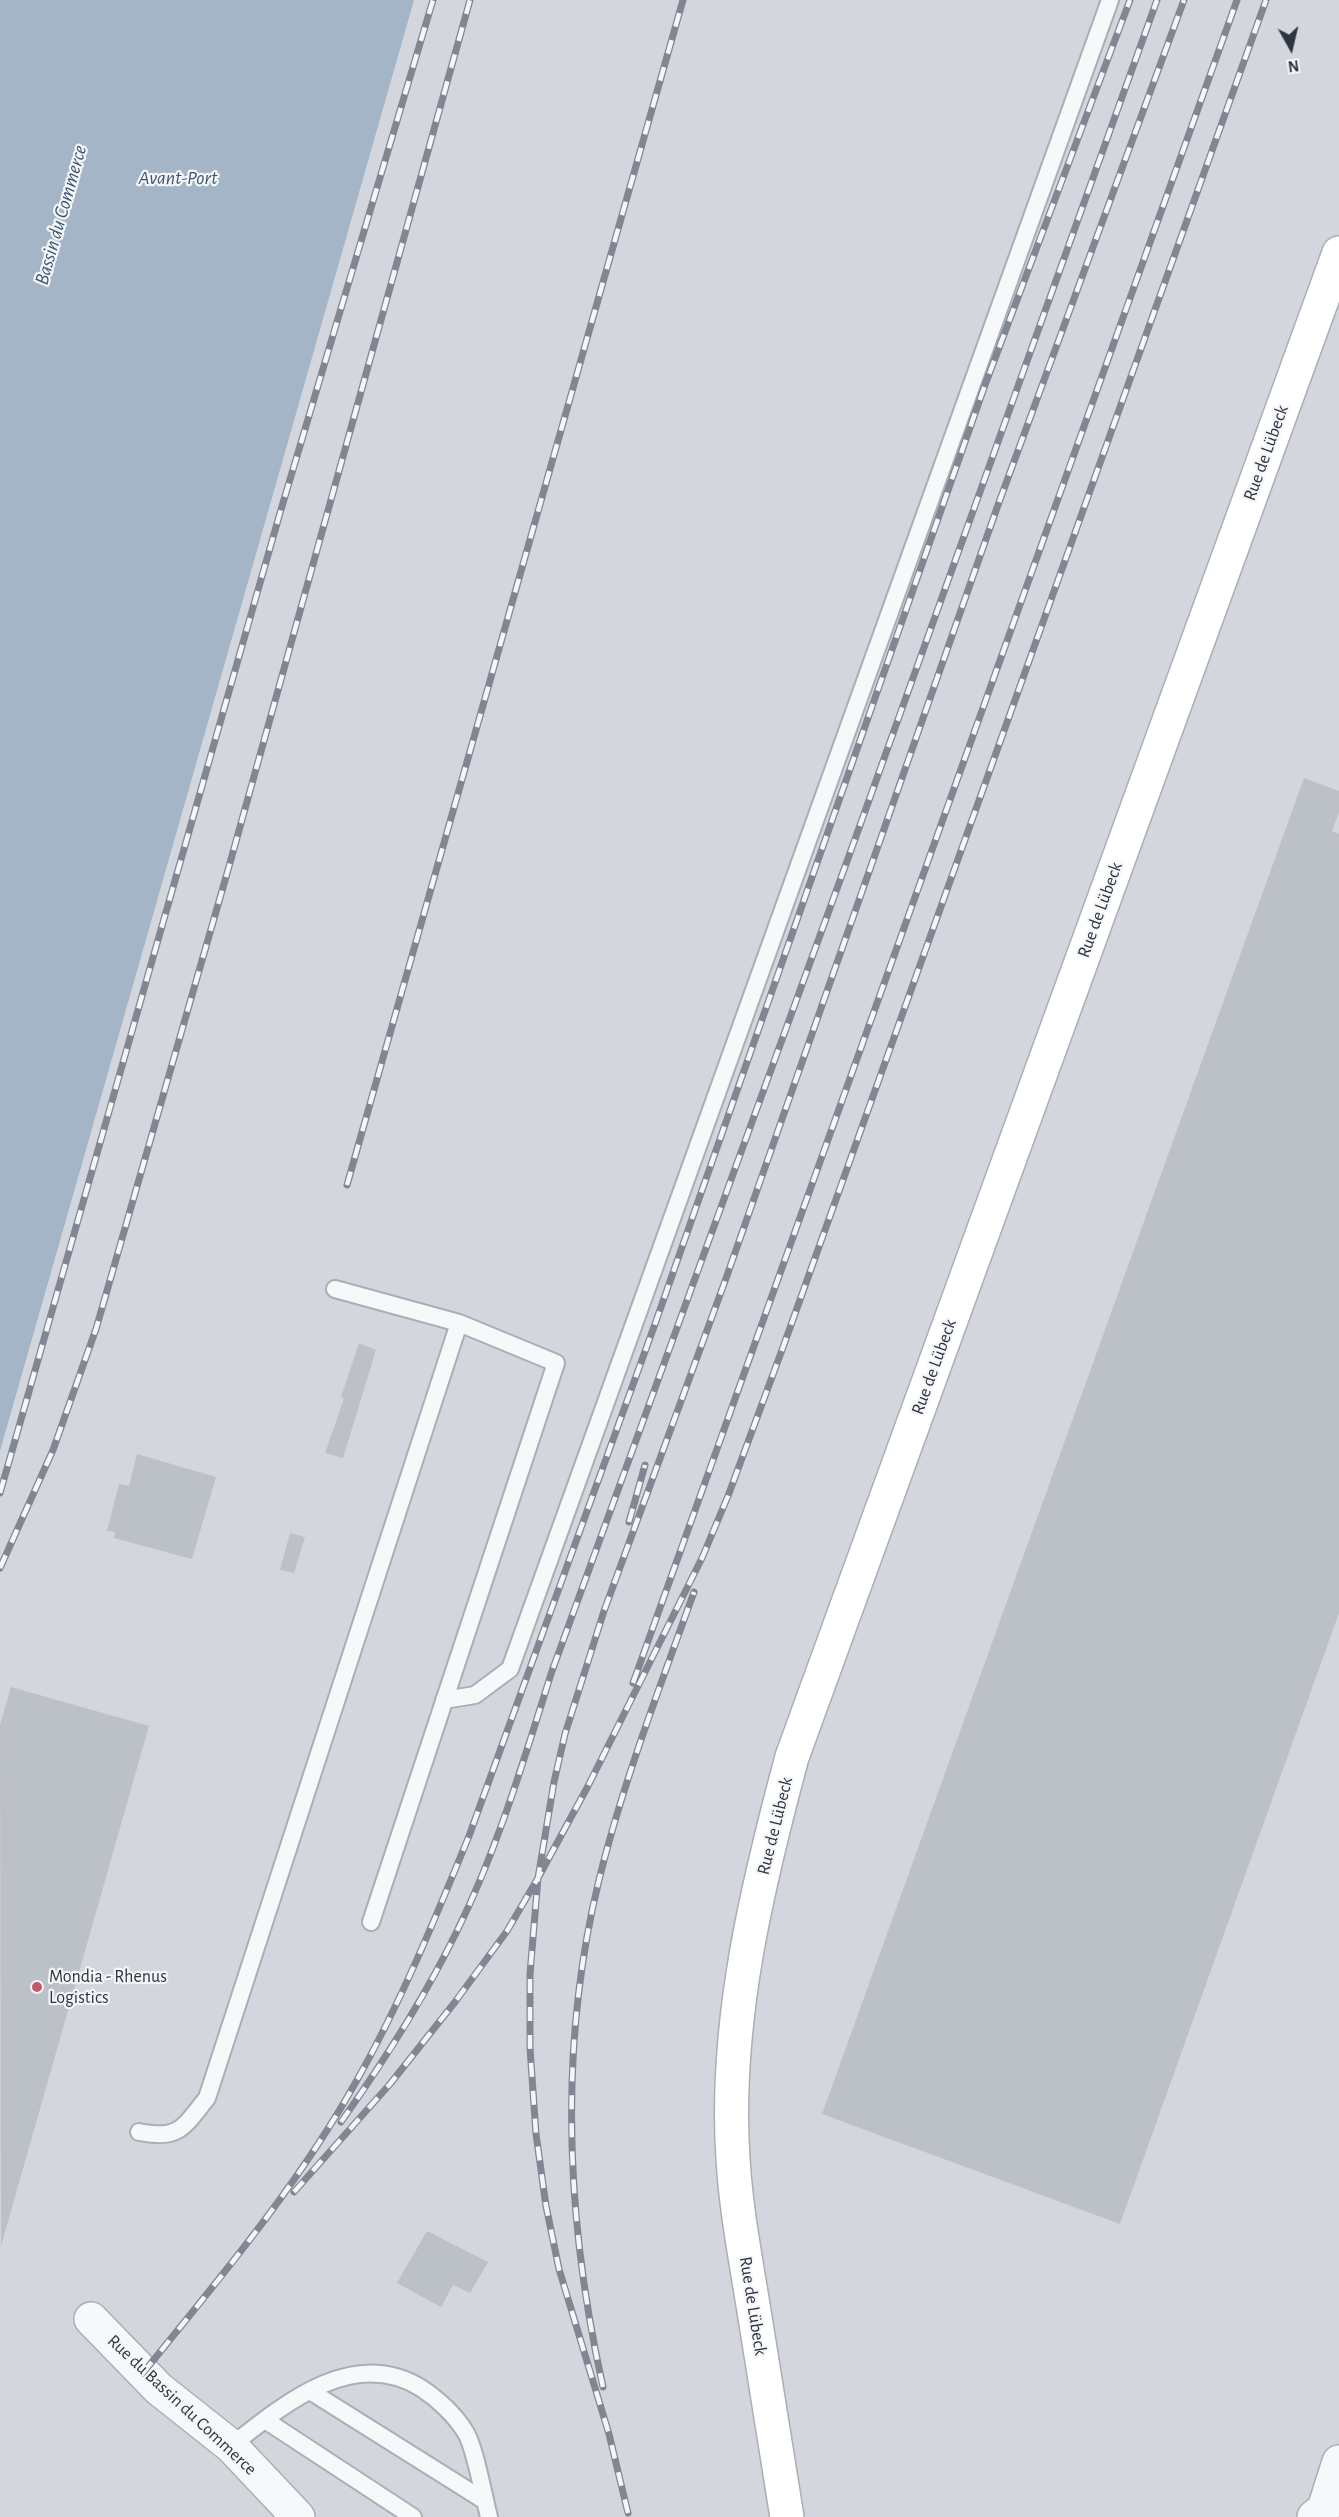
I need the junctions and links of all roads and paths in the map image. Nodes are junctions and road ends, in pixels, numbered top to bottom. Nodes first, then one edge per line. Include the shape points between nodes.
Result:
1 (1110, 0) edge
2 (1339, 253) edge
3 (335, 1289) dead end
4 (459, 1323) junction
5 (444, 1700) junction
6 (371, 1922) dead end
7 (139, 2132) dead end
8 (91, 2319) dead end
9 (310, 2391) junction
10 (264, 2420) junction
11 (231, 2446) junction
12 (1339, 2462) edge
13 (487, 2509) edge
14 (298, 2517) edge
15 (412, 2517) edge
16 (787, 2517) edge
17 (1314, 2517) edge

1 - 5 lane via 510,1669 475,1695
2 - 16 main road, Rue de Lübeck via 792,1757 767,1850 738,2012 732,2097 733,2158
3 - 4 lane
4 - 5 lane via 555,1363
4 - 7 lane via 207,2098 183,2128 161,2137
5 - 6 lane
8 - 11 street, Rue du Bassin du Commerce via 159,2389
9 - 10 lane
9 - 13 lane
9 - 13 lane via 351,2374 378,2372 405,2378 436,2398 467,2434
10 - 11 lane
10 - 15 lane
11 - 14 street, Rue du Bassin du Commerce
12 - 17 street via 1324,2510

